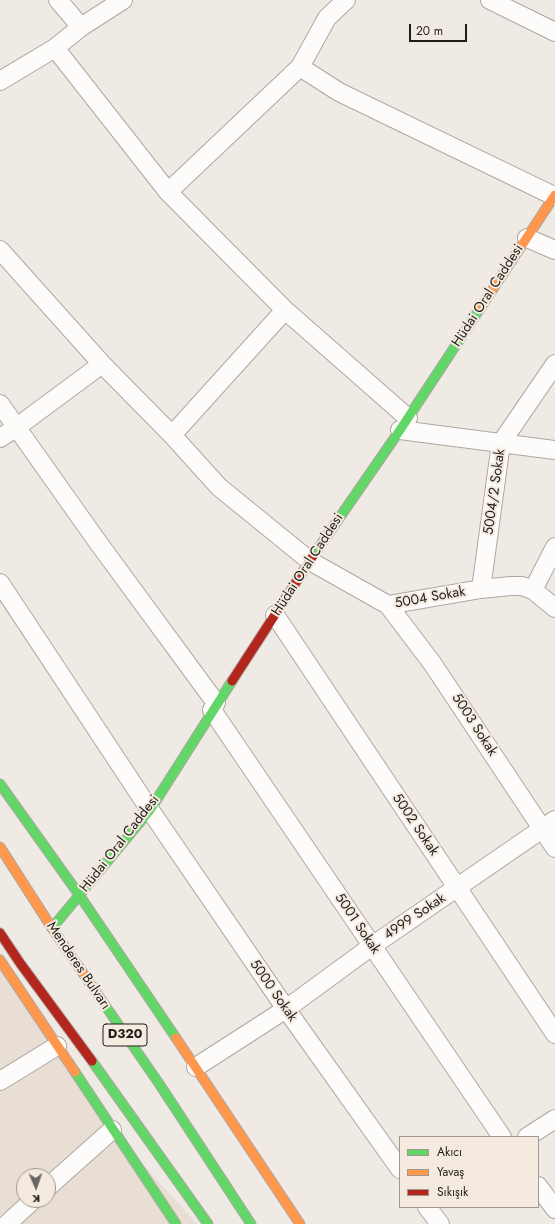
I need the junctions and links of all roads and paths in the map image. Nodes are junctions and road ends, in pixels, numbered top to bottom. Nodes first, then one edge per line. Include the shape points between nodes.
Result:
1 (58, 0) edge
2 (123, 0) edge
3 (346, 0) edge
4 (490, 0) edge
5 (81, 28) junction
6 (555, 32) edge
7 (55, 48) junction
8 (300, 68) junction
9 (0, 81) edge
10 (168, 192) junction
11 (555, 196) edge
12 (527, 238) junction
13 (0, 250) edge
14 (555, 250) edge
15 (285, 310) junction
16 (102, 364) junction
17 (555, 364) edge
18 (0, 404) edge
19 (404, 424) junction
20 (17, 427) junction
21 (172, 435) junction
22 (0, 438) edge
23 (501, 443) junction
24 (555, 450) edge
25 (555, 547) edge
26 (310, 561) junction
27 (0, 583) edge
28 (481, 588) junction
29 (533, 590) junction
30 (388, 605) junction
31 (555, 608) edge
32 (275, 615) junction
33 (214, 706) junction
34 (0, 784) edge
35 (150, 810) junction
36 (549, 825) edge
37 (0, 847) edge
38 (555, 848) edge
39 (457, 888) junction
40 (80, 896) junction
41 (52, 928) junction
42 (0, 933) edge
43 (372, 946) junction
44 (0, 960) edge
45 (286, 1009) junction
46 (555, 1034) edge
47 (57, 1046) junction
48 (196, 1067) junction
49 (0, 1080) edge
50 (555, 1119) edge
51 (112, 1130) junction
52 (501, 1136) edge
53 (529, 1136) edge
54 (399, 1168) edge
55 (56, 1180) edge
56 (539, 1187) edge
57 (24, 1208) edge
58 (429, 1208) edge
59 (555, 1209) edge
60 (7, 1224) edge
61 (176, 1224) edge
62 (208, 1224) edge
63 (250, 1224) edge
64 (300, 1224) edge
65 (440, 1224) edge

1 - 5 street
2 - 5 street
3 - 8 street via 327,18
4 - 6 street
5 - 7 street
7 - 9 street
7 - 10 street
8 - 10 street
8 - 11 street via 339,92
10 - 15 street
11 - 12 main road, Hüdai Oral Caddesi
12 - 14 street
12 - 19 main road, Hüdai Oral Caddesi
13 - 16 street, 5004 Sokak
15 - 19 street
15 - 21 street
16 - 20 street
16 - 21 street, 5004 Sokak
17 - 23 street, 5004/2 Sokak
18 - 20 street, 5001 Sokak
19 - 23 street
19 - 26 main road, Hüdai Oral Caddesi
20 - 22 street
20 - 33 street, 5001 Sokak
21 - 26 street, 5004 Sokak via 219,487
23 - 24 street
23 - 28 street, 5004/2 Sokak
25 - 29 street
26 - 30 street, 5004 Sokak
26 - 32 main road, Hüdai Oral Caddesi
27 - 35 street, 5000 Sokak
28 - 29 street, 5004 Sokak via 522,586
28 - 30 street, 5004 Sokak
29 - 31 street, 5004 Sokak
30 - 36 street, 5003 Sokak
32 - 33 main road, Hüdai Oral Caddesi
32 - 39 street, 5002 Sokak
33 - 35 main road, Hüdai Oral Caddesi
33 - 43 street, 5001 Sokak
34 - 40 main road
35 - 40 main road, Hüdai Oral Caddesi
35 - 45 street, 5000 Sokak
36 - 38 street, 5003 Sokak
36 - 39 street, 4999 Sokak
37 - 41 main road, Menderes Bulvarı / D320
39 - 43 street, 4999 Sokak
39 - 46 street, 5002 Sokak
40 - 41 main road, Hüdai Oral Caddesi
40 - 48 main road
41 - 63 main road, Menderes Bulvarı / D320 via 160,1085
42 - 62 main road, D320
43 - 45 street, 4999 Sokak
43 - 52 street, 5001 Sokak
44 - 47 main road
45 - 48 street, 4999 Sokak
45 - 54 street, 5000 Sokak
47 - 49 street
47 - 51 main road
48 - 64 main road
50 - 53 street
51 - 55 street
51 - 61 main road
56 - 59 street
57 - 60 street
58 - 65 street

